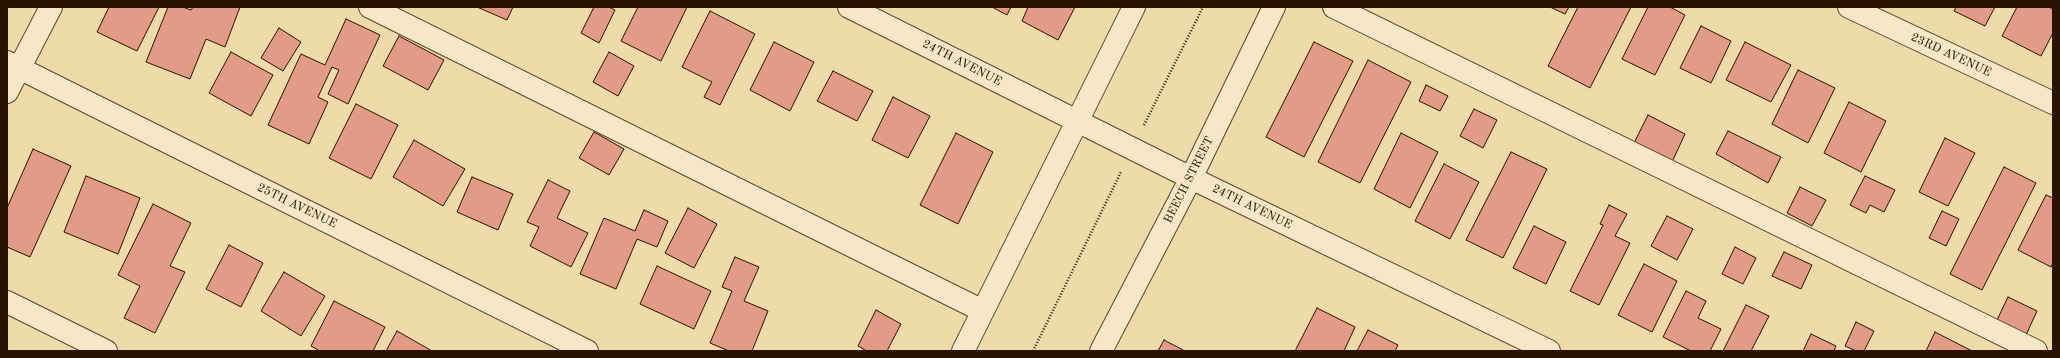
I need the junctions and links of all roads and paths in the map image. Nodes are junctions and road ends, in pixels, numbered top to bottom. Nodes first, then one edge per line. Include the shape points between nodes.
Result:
1 (51, 7) edge
2 (370, 7) edge
3 (849, 7) edge
4 (1134, 7) edge
5 (1203, 7) edge
6 (1274, 7) edge
7 (1334, 7) edge
8 (1849, 7) edge
9 (13, 65) edge
10 (7, 92) edge
11 (2053, 103) edge
12 (1076, 121) junction
13 (1132, 149) junction
14 (1191, 178) junction
15 (7, 302) edge
16 (983, 311) junction
17 (106, 351) edge
18 (587, 351) edge
19 (963, 351) edge
20 (1033, 351) edge
21 (1101, 351) edge
22 (1549, 351) edge
23 (2036, 351) edge

1 - 9 street
2 - 16 street
3 - 12 street, 24TH AVENUE
4 - 12 street
5 - 13 path
6 - 14 street, BEECH STREET
7 - 23 street
8 - 11 street, 23RD AVENUE
9 - 10 street
9 - 18 street, 25TH AVENUE
12 - 13 street, 24TH AVENUE
12 - 16 street
13 - 14 street, 24TH AVENUE
13 - 20 path
14 - 21 street, BEECH STREET
14 - 22 street, 24TH AVENUE
15 - 17 street
16 - 19 street

